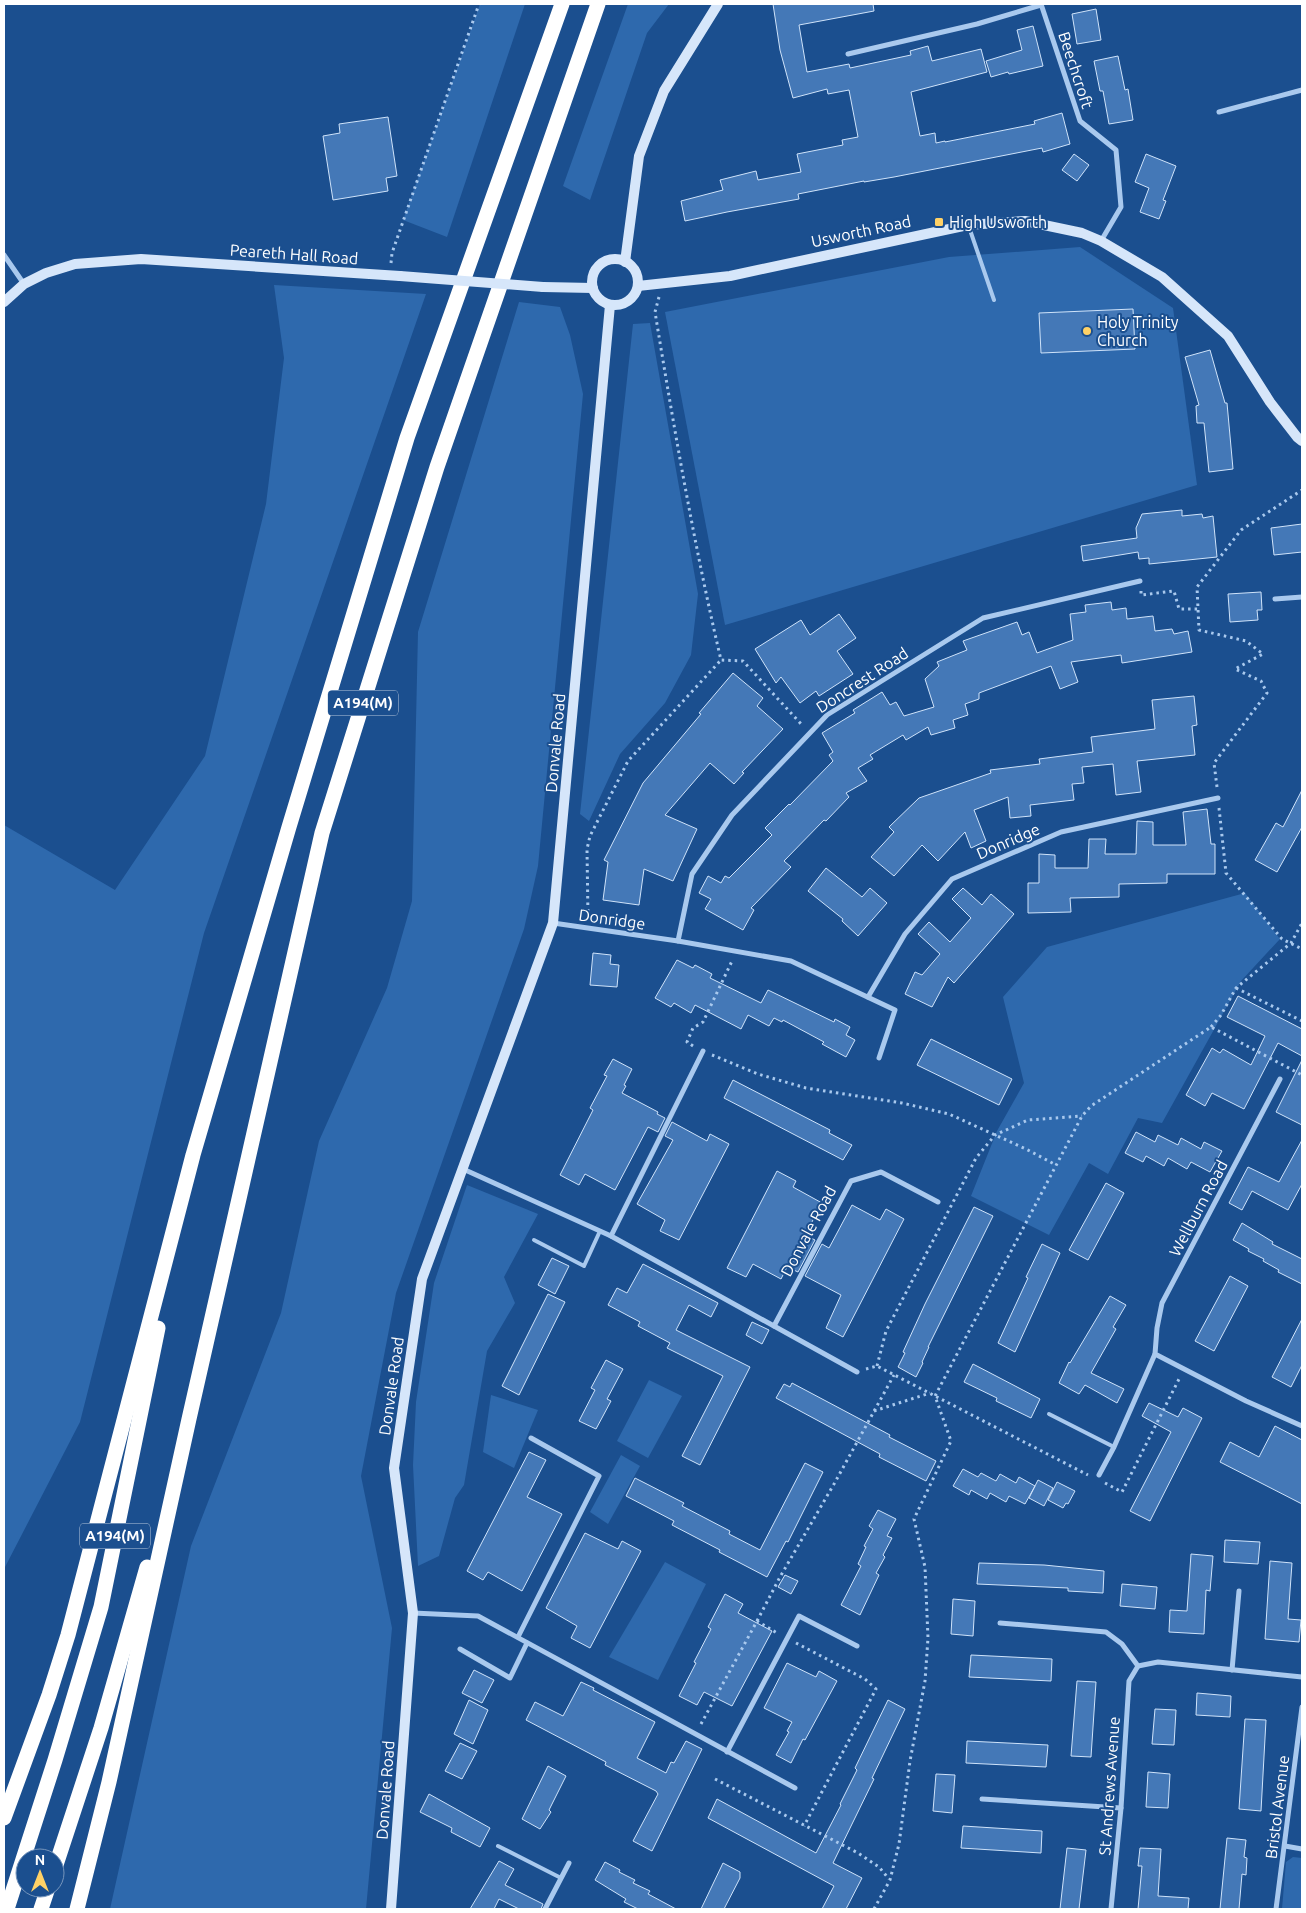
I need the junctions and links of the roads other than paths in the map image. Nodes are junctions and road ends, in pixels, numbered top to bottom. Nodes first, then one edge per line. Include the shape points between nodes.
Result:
1 (562, 4) edge
2 (598, 4) edge
3 (718, 4) edge
4 (1041, 4) edge
5 (848, 54) dead end
6 (1302, 90) edge
7 (1219, 112) dead end
8 (968, 225) junction
9 (1101, 241) junction
10 (4, 255) edge
11 (625, 262) junction
12 (24, 284) junction
13 (638, 286) junction
14 (593, 288) junction
15 (994, 300) dead end
16 (4, 302) edge
17 (610, 305) junction
18 (1302, 441) edge
19 (1140, 580) road end
20 (1302, 596) edge
21 (1276, 599) dead end
22 (1218, 798) road end
23 (553, 923) junction
24 (678, 941) junction
25 (868, 998) junction
26 (703, 1052) road end
27 (879, 1058) dead end
28 (1280, 1079) dead end
29 (193, 1155) junction
30 (463, 1169) junction
31 (938, 1202) dead end
32 (600, 1231) junction
33 (611, 1236) junction
34 (534, 1240) dead end
35 (774, 1326) junction
36 (1155, 1354) junction
37 (857, 1372) road end
38 (1049, 1414) dead end
39 (189, 1419) junction
40 (1302, 1426) edge
41 (531, 1438) dead end
42 (1114, 1447) junction
43 (1099, 1474) dead end
44 (1239, 1591) dead end
45 (413, 1613) junction
46 (1000, 1624) dead end
47 (518, 1637) junction
48 (527, 1643) junction
49 (857, 1646) dead end
50 (460, 1649) dead end
51 (1138, 1666) junction
52 (1232, 1670) junction
53 (1302, 1677) edge
54 (1302, 1707) edge
55 (727, 1752) junction
56 (795, 1788) dead end
57 (982, 1799) dead end
58 (1121, 1808) junction
59 (4, 1818) edge
60 (498, 1846) dead end
61 (1285, 1846) junction
62 (62, 1848) edge
63 (1302, 1849) edge
64 (569, 1863) dead end
65 (561, 1878) junction
66 (7, 1909) edge
67 (77, 1909) edge
68 (391, 1909) edge
69 (545, 1909) edge
70 (1111, 1909) edge
71 (1276, 1909) edge

1 - 29 highway, A194(M) via 407,438
2 - 39 highway, A194(M) via 437,467 322,833
3 - 11 street via 664,91 639,156
4 - 5 street, Beechcroft via 977,24
4 - 9 street, Beechcroft via 1080,121 1116,150 1121,207
6 - 7 street
8 - 9 street, Usworth Road via 1025,221 1082,233
8 - 13 street, Usworth Road via 730,276
8 - 15 lane
9 - 18 street, Usworth Road via 1162,277 1228,336 1270,402
10 - 12 street
11 - 13 street via 637,274
11 - 14 street via 618,259 604,262 594,273
12 - 14 street, Peareth Hall Road, bridge via 75,264 141,259
12 - 16 street, Peareth Hall Road
13 - 17 street via 631,299 617,306
14 - 17 street via 599,299
17 - 23 street, Donvale Road
19 - 24 street, Doncrest Road via 983,618 827,715 732,815 692,874
20 - 21 street
22 - 25 street, Donridge via 1061,832 952,879 905,934
23 - 24 street, Donridge
23 - 30 street, Donvale Road
24 - 25 street, Donridge via 791,962
25 - 27 street, Donridge via 895,1010
26 - 33 street
28 - 36 street, Wellburn Road via 1162,1303
29 - 59 highway, A194(M) via 68,1635
29 - 66 highway, A194(M) via 101,1607
30 - 32 street
30 - 45 street, Donvale Road via 422,1279 394,1468
31 - 35 street, Donvale Road via 881,1172 851,1181
32 - 33 street
32 - 34 lane via 584,1266
33 - 35 street
35 - 37 street
36 - 40 street
36 - 42 street, Wellburn Road
38 - 42 lane
39 - 62 highway, A194(M) via 101,1728
39 - 67 highway, A194(M) via 109,1782
41 - 47 street via 599,1476
42 - 43 street, Wellburn Road
44 - 52 street
45 - 47 street via 478,1616
45 - 68 street, Donvale Road
46 - 51 street via 1106,1632 1122,1644
47 - 48 street
48 - 50 street via 510,1678
48 - 55 street
49 - 55 street via 799,1616
51 - 52 street via 1158,1662
51 - 58 street, St Andrews Avenue via 1129,1681
52 - 53 street
54 - 61 street, Bristol Avenue
55 - 56 street
57 - 58 street
58 - 70 street, St Andrews Avenue
60 - 65 lane
61 - 63 street
61 - 71 street, Bristol Avenue
64 - 65 street
65 - 69 street

